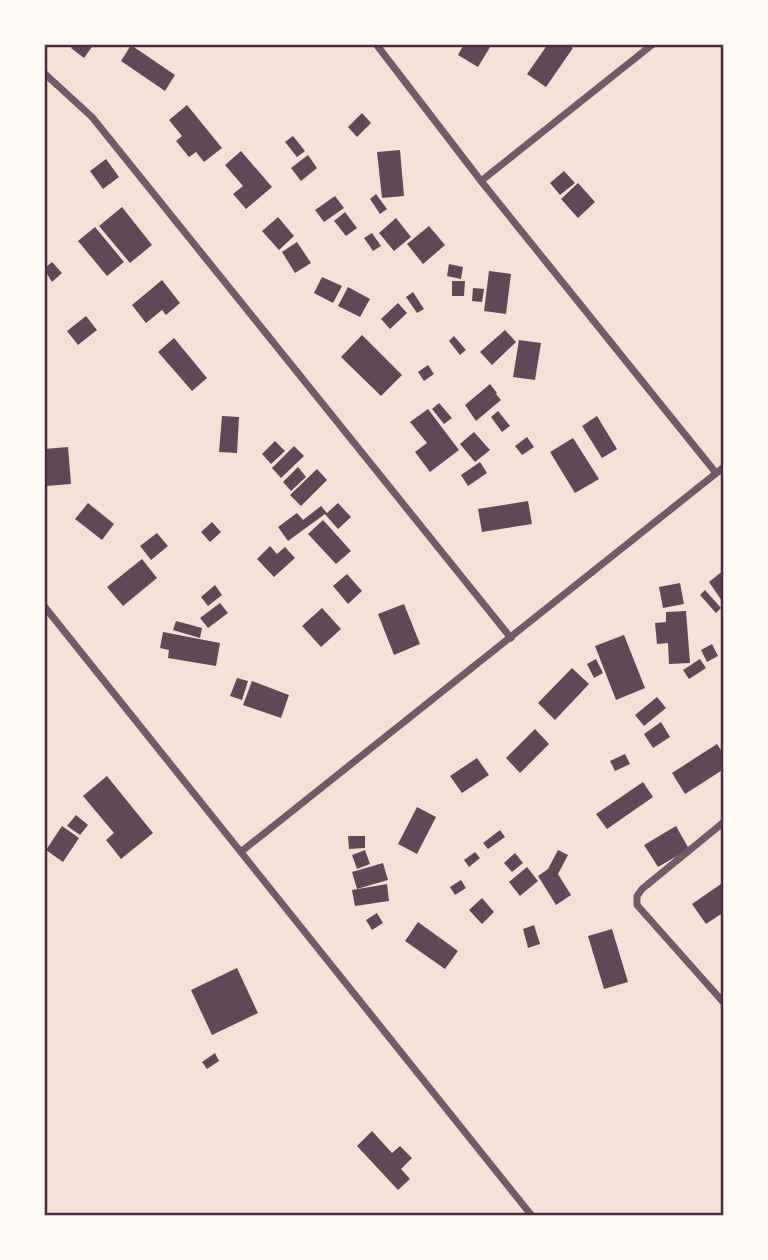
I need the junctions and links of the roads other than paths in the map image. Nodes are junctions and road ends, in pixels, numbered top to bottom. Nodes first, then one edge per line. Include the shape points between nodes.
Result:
1 (376, 44) edge
2 (653, 44) edge
3 (44, 74) edge
4 (481, 181) junction
5 (724, 467) edge
6 (716, 473) junction
7 (44, 606) edge
8 (511, 638) junction
9 (724, 822) edge
10 (242, 851) junction
11 (724, 1003) edge
12 (532, 1216) edge

1 - 4 street
2 - 4 street
3 - 8 street via 92,117
4 - 6 street
5 - 6 street
6 - 8 street
7 - 10 street
8 - 10 street
9 - 11 street via 642,889 637,905
10 - 12 street

